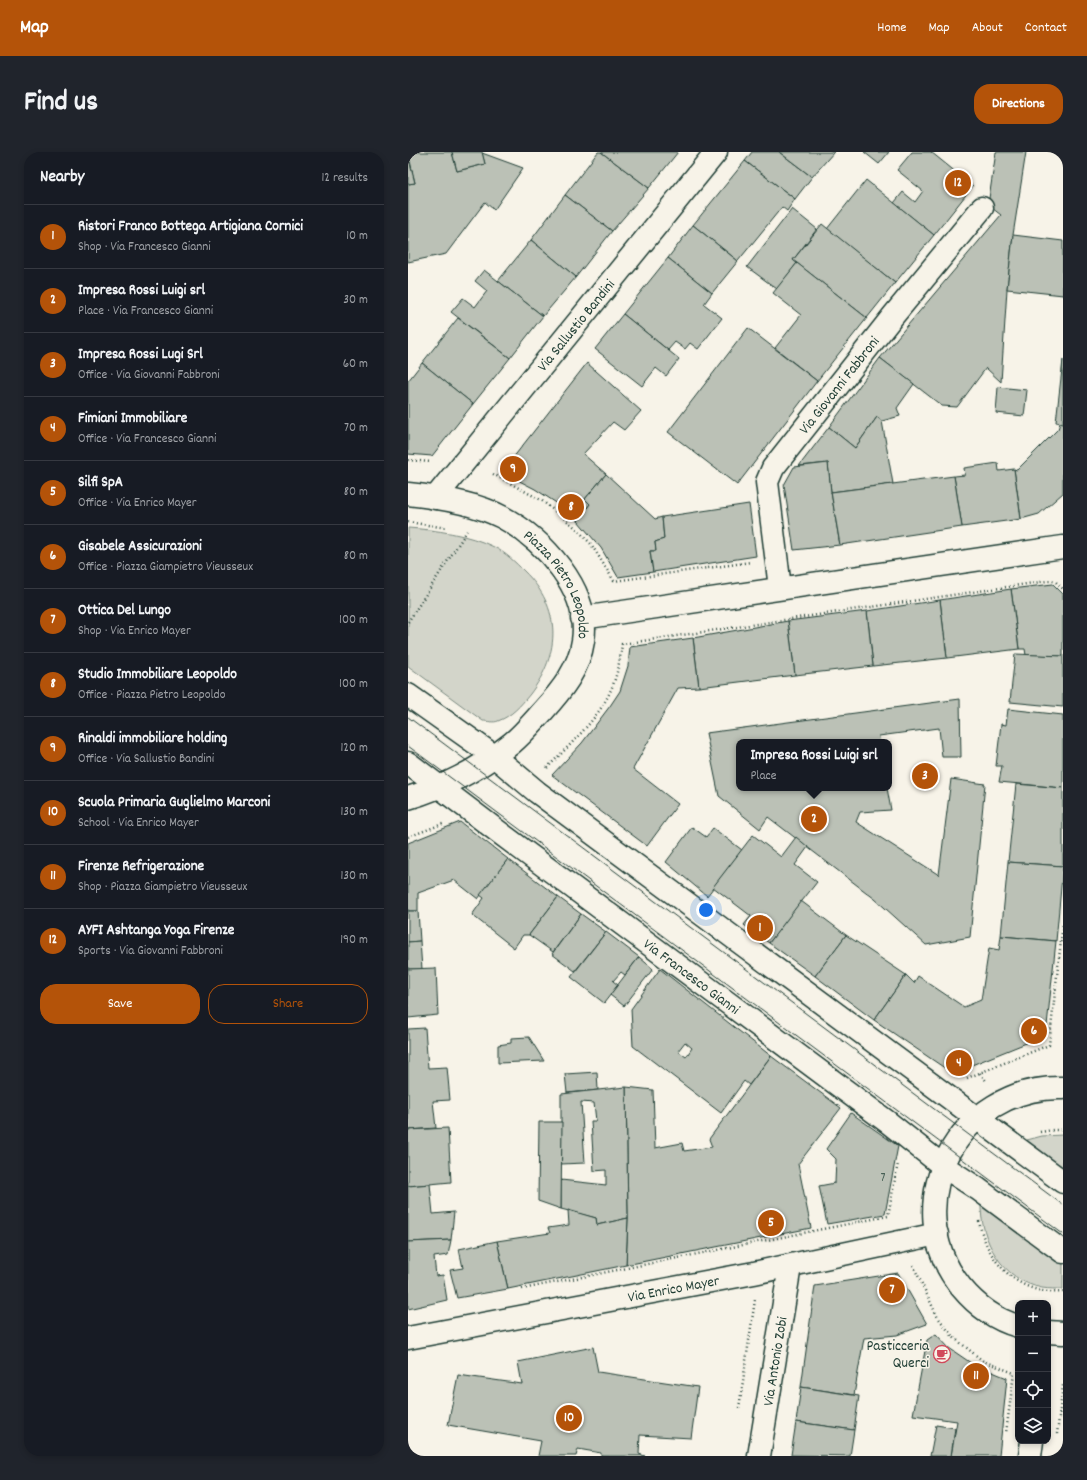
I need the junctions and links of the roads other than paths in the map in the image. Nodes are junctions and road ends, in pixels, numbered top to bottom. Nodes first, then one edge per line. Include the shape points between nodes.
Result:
1 (716, 152) edge
2 (982, 208) dead end
3 (408, 494) edge
4 (435, 498) junction
5 (1063, 547) edge
6 (780, 588) junction
7 (582, 618) junction
8 (408, 695) edge
9 (494, 756) junction
10 (408, 763) edge
11 (439, 787) junction
12 (408, 798) edge
13 (1063, 1088) edge
14 (977, 1118) junction
15 (943, 1166) junction
16 (1063, 1182) edge
17 (937, 1234) junction
18 (1063, 1252) edge
19 (790, 1266) junction
20 (1015, 1325) edge
21 (1051, 1332) edge
22 (1063, 1333) edge
23 (408, 1338) edge
24 (1032, 1444) edge
25 (759, 1456) edge
26 (1030, 1456) edge

1 - 4 street, Via Sallustio Bandini
2 - 6 street, Via Giovanni Fabbroni via 773,468 767,482
3 - 4 street, Piazza Pietro Leopoldo
4 - 7 street, Piazza Pietro Leopoldo via 469,505 500,516 528,534 570,581
5 - 6 street
6 - 7 street
7 - 9 street, Piazza Pietro Leopoldo via 583,640 571,676 529,726
8 - 9 street
9 - 11 street, Piazza Pietro Leopoldo
9 - 14 street via 537,792
10 - 11 street
11 - 12 street, Piazza Pietro Leopoldo
11 - 15 street, Via Francesco Gianni
13 - 14 street via 1022,1093 1003,1101
14 - 15 street via 950,1150
14 - 16 street
15 - 17 street via 935,1202
15 - 18 street, Via Francesco Gianni
17 - 19 street, Via Enrico Mayer
17 - 20 street via 949,1267 967,1294 988,1312
19 - 23 street, Via Enrico Mayer
19 - 25 street, Via Antonio Zobi
21 - 22 street
24 - 26 street

